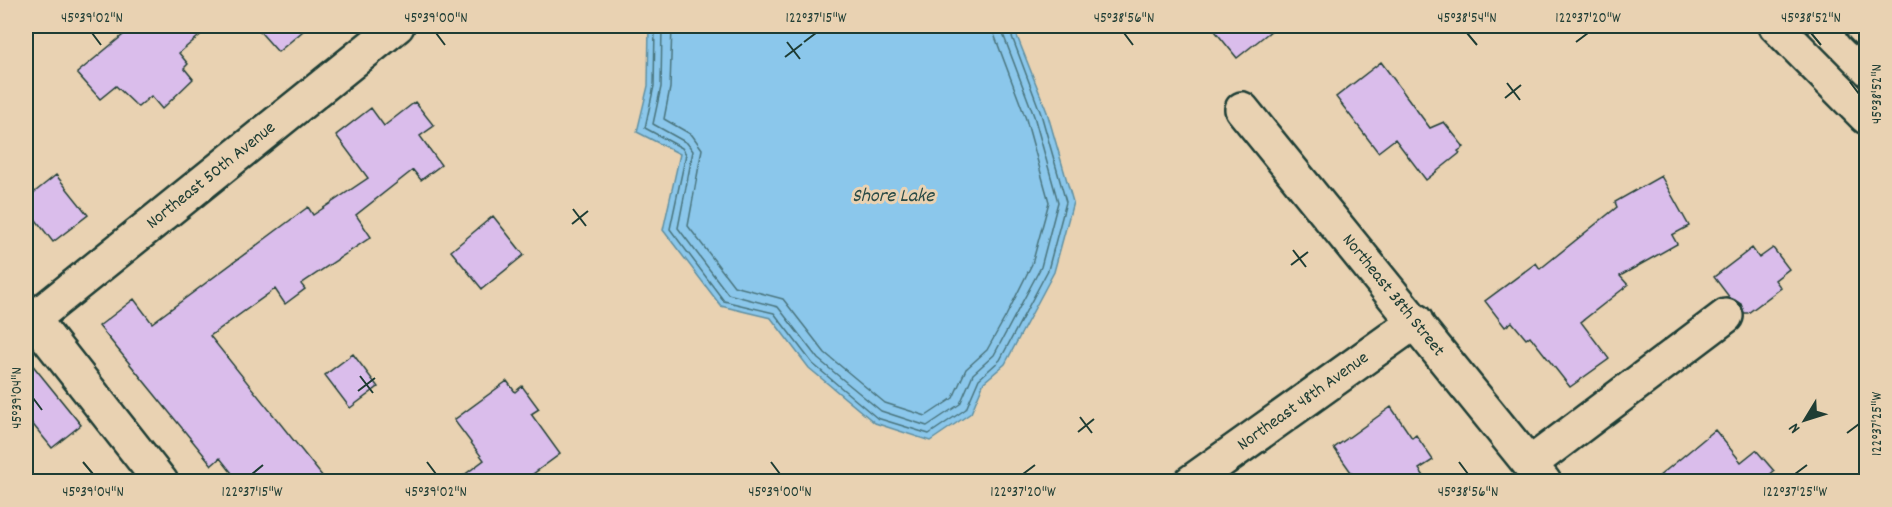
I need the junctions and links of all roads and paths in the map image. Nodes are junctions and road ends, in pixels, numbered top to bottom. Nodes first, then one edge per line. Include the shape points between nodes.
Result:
1 (397, 26) edge
2 (1776, 26) edge
3 (1862, 26) edge
4 (1866, 30) edge
5 (1242, 109) dead end
6 (1866, 117) edge
7 (1726, 316) dead end
8 (1416, 321) junction
9 (29, 322) edge
10 (1537, 473) edge
11 (161, 482) edge
12 (1191, 482) edge

1 - 9 main road, Northeast 50th Avenue
2 - 6 main road
3 - 4 main road
5 - 8 main road, Northeast 38th Street
7 - 10 main road
8 - 10 main road, Northeast 38th Street
8 - 12 main road, Northeast 48th Avenue
9 - 11 main road

